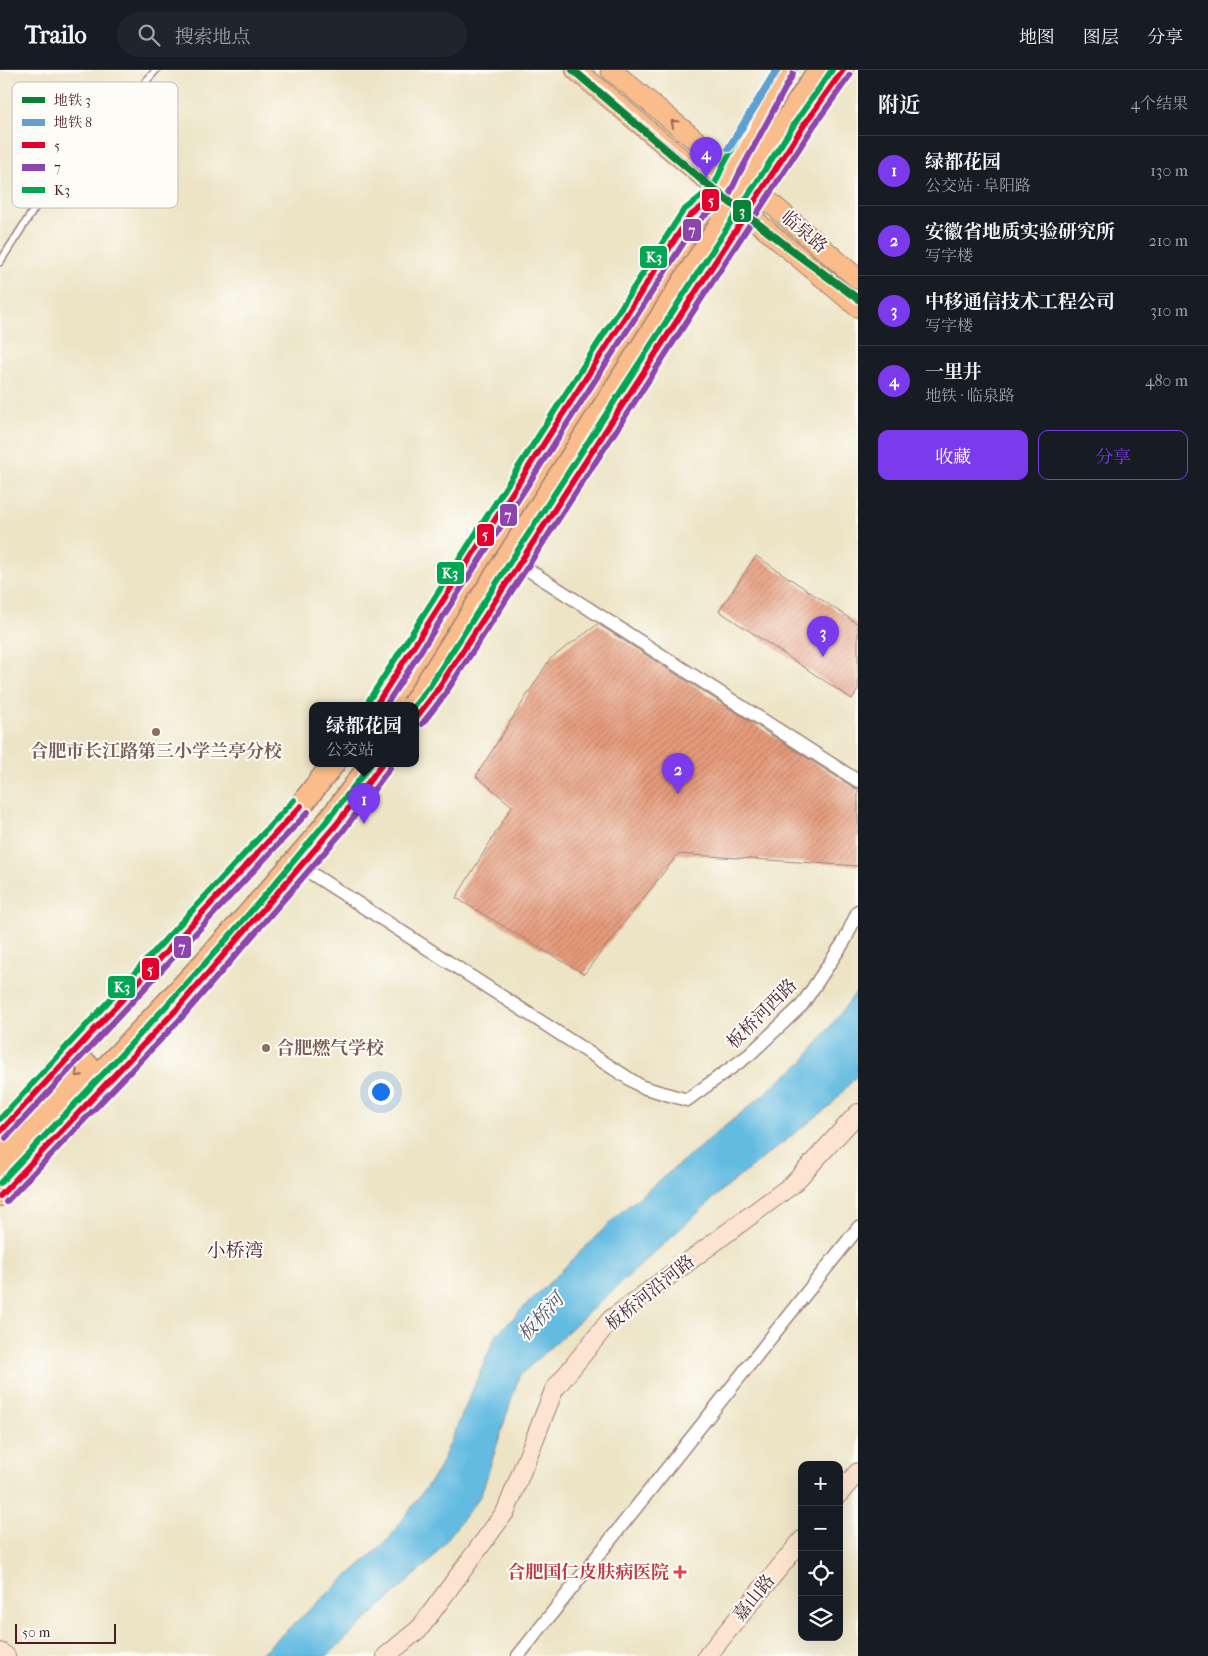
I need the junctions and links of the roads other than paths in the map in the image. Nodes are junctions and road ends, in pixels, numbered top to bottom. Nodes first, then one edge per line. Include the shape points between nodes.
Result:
1 (156, 70) edge
2 (576, 70) edge
3 (611, 70) edge
4 (785, 70) edge
5 (819, 70) edge
6 (843, 70) edge
7 (145, 82) edge
8 (731, 170) junction
9 (721, 192) junction
10 (760, 193) junction
11 (35, 208) edge
12 (746, 213) junction
13 (0, 262) edge
14 (858, 279) edge
15 (858, 307) edge
16 (519, 564) junction
17 (378, 702) edge
18 (398, 702) edge
19 (415, 702) edge
20 (419, 714) edge
21 (331, 767) edge
22 (351, 767) edge
23 (369, 767) edge
24 (379, 767) edge
25 (858, 781) edge
26 (300, 866) junction
27 (858, 911) edge
28 (858, 1113) edge
29 (0, 1132) edge
30 (0, 1155) edge
31 (0, 1178) edge
32 (0, 1196) edge
33 (858, 1228) edge
34 (858, 1472) edge
35 (843, 1489) edge
36 (798, 1545) edge
37 (0, 1652) edge
38 (6, 1656) edge
39 (386, 1656) edge
40 (518, 1656) edge
41 (707, 1656) edge

1 - 7 lane
2 - 9 main road, 临泉路
8 -> 3 main road, 临泉路
4 - 8 highway
5 - 19 highway, bridge
6 - 10 main road
8 - 9 highway
8 - 10 main road, 临泉路
9 - 12 main road, 临泉路
9 - 17 highway via 690,216
9 - 18 highway via 541,484
10 - 12 main road
10 - 14 main road, 临泉路
11 - 13 lane
12 - 15 main road, 临泉路
12 - 16 main road
16 - 20 main road
16 - 25 street
21 - 29 highway via 291,818
22 -> 30 highway via 283,854 155,998
23 - 31 highway via 316,837 240,923
24 - 26 main road via 336,825
26 - 27 street, 板桥河西路 via 642,1087 687,1100 749,1055 802,1005 845,940
26 - 32 main road via 177,1009
28 - 39 street, 板桥河沿河路 via 793,1184 611,1320 554,1390 506,1511 420,1628
33 - 40 street
34 - 35 street
36 - 41 street, 嘉山路
37 - 38 street

